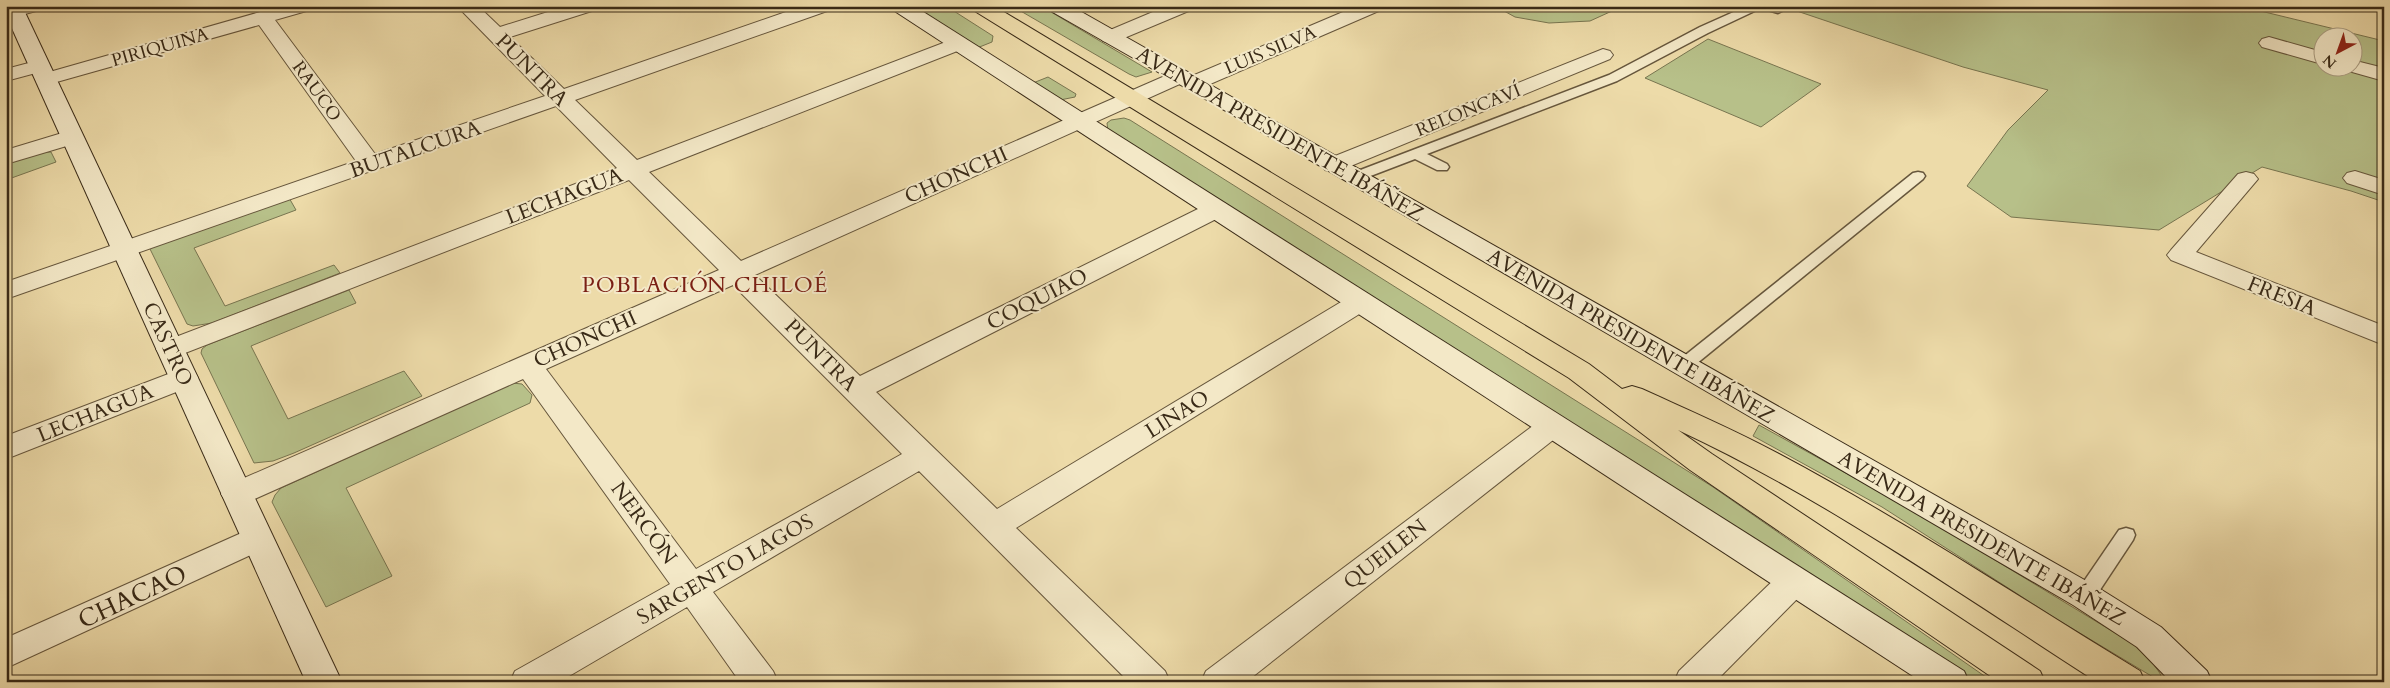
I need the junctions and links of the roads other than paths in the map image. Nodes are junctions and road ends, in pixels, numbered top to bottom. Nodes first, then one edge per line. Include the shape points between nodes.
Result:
1 (303, 6) edge
2 (468, 6) edge
3 (588, 6) edge
4 (823, 6) edge
5 (900, 6) edge
6 (980, 6) edge
7 (1056, 6) edge
8 (1184, 6) edge
9 (1374, 6) edge
10 (1757, 6) edge
11 (1765, 6) edge
12 (17, 9) edge
13 (1778, 10) dead end
14 (264, 18) junction
15 (497, 35) junction
16 (1110, 37) junction
17 (2269, 43) dead end
18 (958, 44) junction
19 (1603, 55) dead end
20 (2312, 55) edge
21 (2362, 69) edge
22 (43, 73) junction
23 (6, 75) edge
24 (2384, 75) edge
25 (1187, 80) junction
26 (561, 98) junction
27 (1132, 98) junction
28 (1078, 121) junction
29 (72, 137) junction
30 (1416, 154) junction
31 (6, 156) edge
32 (370, 164) junction
33 (1442, 167) dead end
34 (633, 170) junction
35 (1344, 171) junction
36 (1918, 176) dead end
37 (2246, 178) dead end
38 (2355, 178) dead end
39 (2384, 188) edge
40 (1217, 209) junction
41 (124, 250) junction
42 (737, 272) junction
43 (6, 291) edge
44 (1360, 302) junction
45 (2384, 336) edge
46 (170, 349) junction
47 (528, 365) junction
48 (1684, 365) junction
49 (1579, 371) junction
50 (184, 378) junction
51 (856, 390) junction
52 (1552, 426) junction
53 (6, 448) edge
54 (922, 456) junction
55 (238, 494) junction
56 (994, 526) junction
57 (2126, 535) dead end
58 (257, 538) junction
59 (1794, 581) junction
60 (691, 588) junction
61 (2085, 596) junction
62 (6, 654) edge
63 (324, 682) edge
64 (528, 682) edge
65 (760, 682) edge
66 (1152, 682) edge
67 (1219, 682) edge
68 (1692, 682) edge
69 (1951, 682) edge
70 (2027, 682) edge
71 (2127, 682) edge
72 (2194, 682) edge

1 - 14 street, PIRIQUINA
2 - 15 street, PUNTRA
3 - 15 street
4 - 26 street, BUTALCURA
5 - 18 street
6 - 27 main road, AVENIDA PRESIDENTE IBÁÑEZ
7 - 16 street, AVENIDA PRESIDENTE IBÁÑEZ
8 - 16 street
9 - 25 street, LUIS SILVA
10 - 30 lane via 1612,78
11 - 13 lane
12 - 22 street, CASTRO
14 - 22 street, PIRIQUINA
14 - 32 street, RAUCO
15 - 26 street, PUNTRA
16 - 25 street, AVENIDA PRESIDENTE IBÁÑEZ
17 - 20 street
18 - 28 street
18 - 34 street, LECHAGUA
19 - 35 street, RELONCAVÍ
21 - 24 street
22 - 23 street, PIRIQUINA
22 - 29 street, CASTRO
25 - 27 street, CHONCHI
25 - 35 street, AVENIDA PRESIDENTE IBÁÑEZ
26 - 32 street, BUTALCURA
26 - 34 street, PUNTRA
27 - 28 street, CHONCHI
27 - 49 main road, AVENIDA PRESIDENTE IBÁÑEZ
28 - 40 street
28 - 42 street, CHONCHI
29 - 31 street
29 - 41 street, CASTRO
30 - 33 lane
30 - 35 lane
32 - 41 street, BUTALCURA
34 - 42 street, PUNTRA
34 - 46 street, LECHAGUA
35 - 48 street, AVENIDA PRESIDENTE IBÁÑEZ
36 - 48 lane
37 - 45 street, FRESIA via 2180,255
38 - 39 street
40 - 44 street
40 - 51 street, COQUIAO
41 - 43 street, BUTALCURA
41 - 46 street, CASTRO
42 - 47 street, CHONCHI
42 - 51 street, PUNTRA
44 - 52 street
44 - 56 street, LINAO
46 - 50 street, CASTRO
47 - 55 street, CHONCHI
47 - 60 street, NERCÓN
48 - 61 street, AVENIDA PRESIDENTE IBÁÑEZ
49 - 70 main road, AVENIDA PRESIDENTE IBÁÑEZ via 1701,462
49 - 71 main road, AVENIDA PRESIDENTE IBÁÑEZ via 1732,443 1806,483
50 - 53 street, LECHAGUA
50 - 55 street, CASTRO
51 - 54 street, PUNTRA
52 - 59 street
52 - 67 street, QUEILEN
54 - 56 street, PUNTRA
54 - 60 street, SARGENTO LAGOS
55 - 58 street, CASTRO
56 - 66 street, PUNTRA
57 - 61 lane
58 - 62 street, CHACAO
58 - 63 street, CASTRO
59 - 68 street
59 - 69 street
60 - 64 street, SARGENTO LAGOS
60 - 65 street, NERCÓN
61 - 72 street, AVENIDA PRESIDENTE IBÁÑEZ via 2149,637

